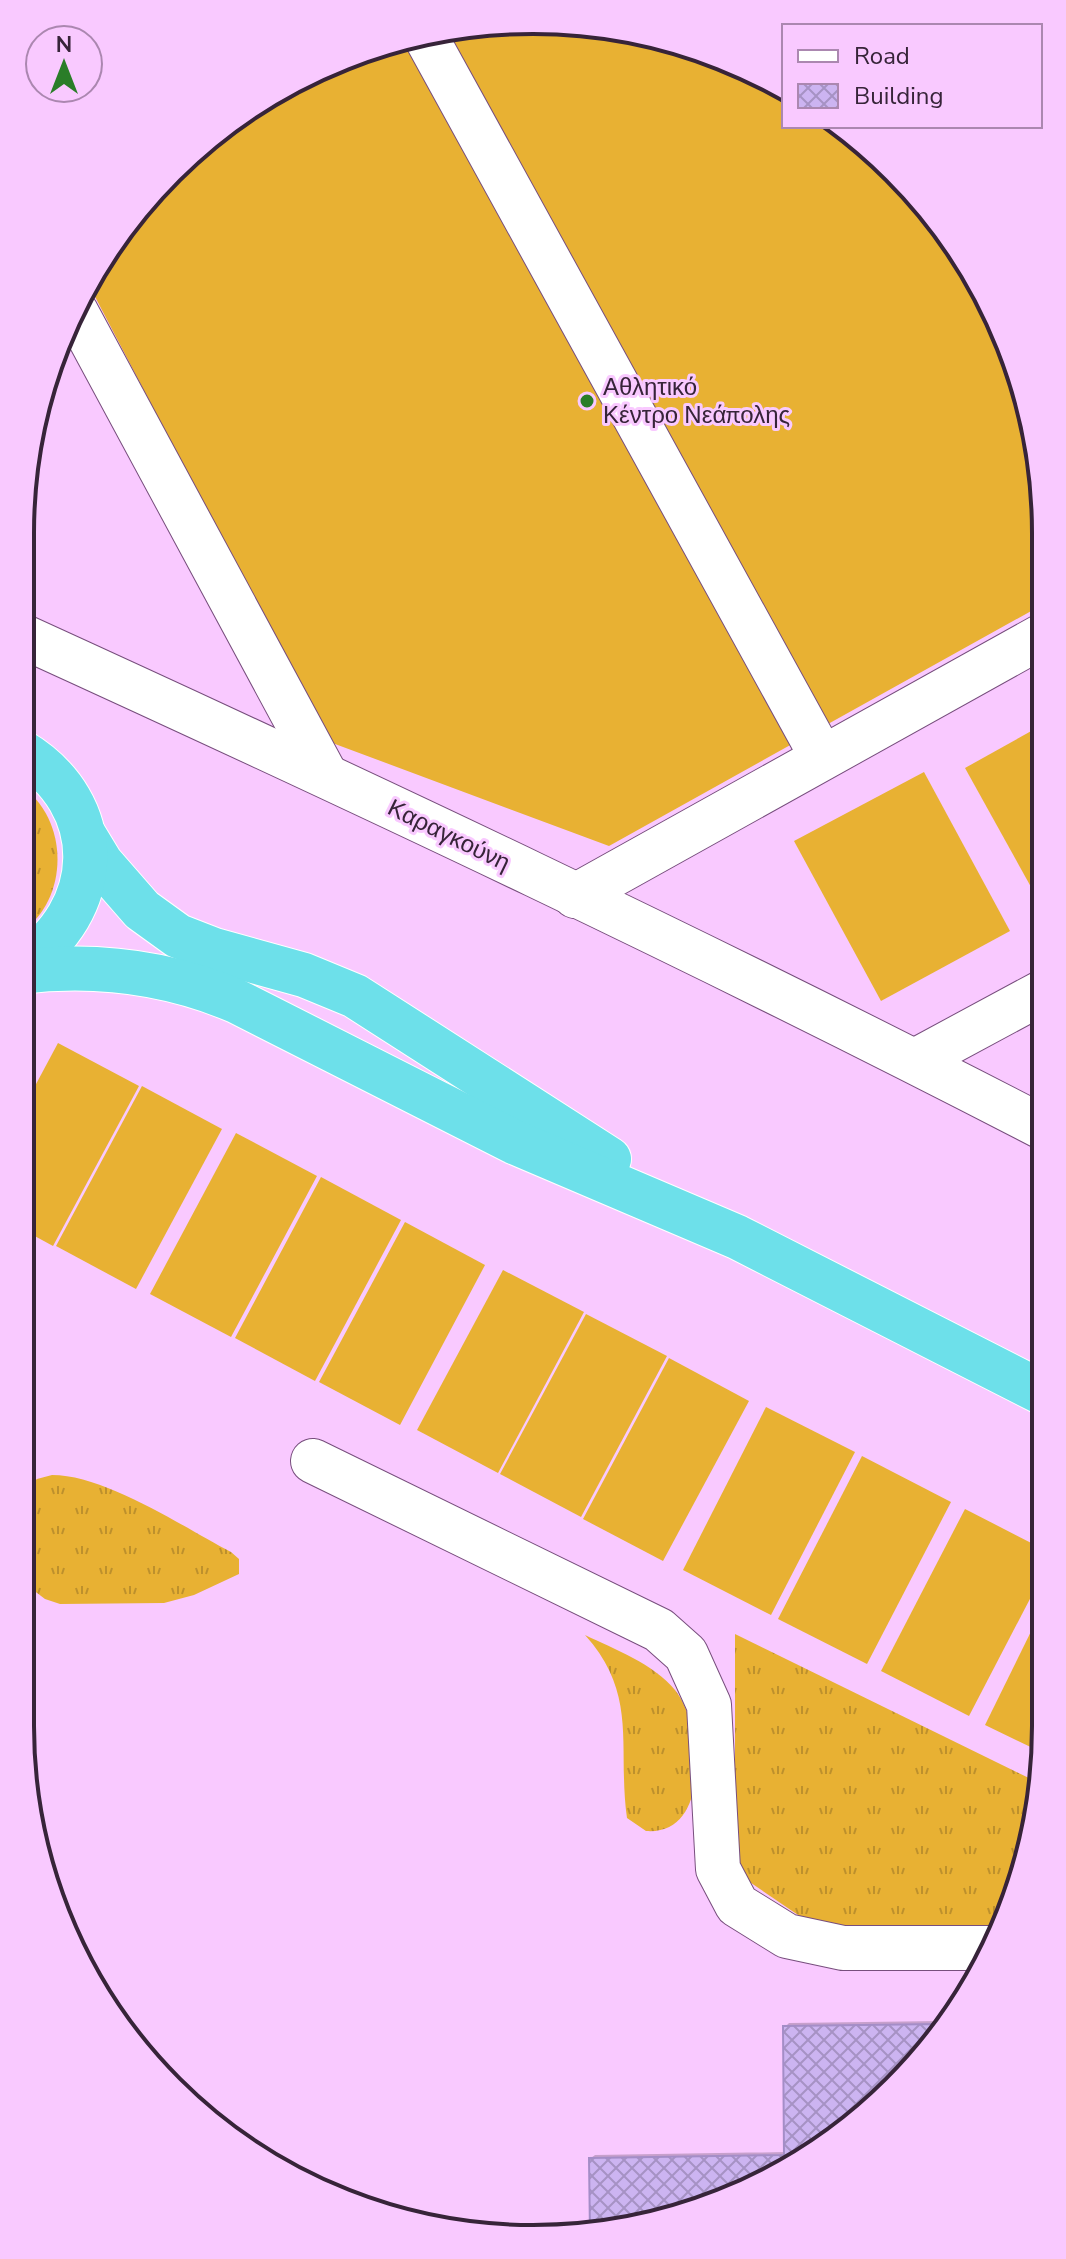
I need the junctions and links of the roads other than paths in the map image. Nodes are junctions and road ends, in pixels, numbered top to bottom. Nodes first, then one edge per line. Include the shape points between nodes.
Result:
1 (430, 45) edge
2 (81, 321) edge
3 (34, 641) edge
4 (1032, 642) edge
5 (822, 757) junction
6 (34, 760) edge
7 (325, 774) junction
8 (84, 835) junction
9 (575, 896) junction
10 (34, 954) edge
11 (34, 970) edge
12 (1032, 998) edge
13 (915, 1061) junction
14 (1032, 1122) edge
15 (737, 1237) junction
16 (1032, 1387) edge
17 (313, 1461) dead end
18 (980, 1948) edge

1 - 5 street
2 - 7 street
3 - 7 street, Καραγκούνη
4 - 5 street
5 - 9 street
6 - 8 highway via 62,786
7 - 9 street, Καραγκούνη
8 - 10 highway via 86,862 73,912 59,934
8 - 15 highway via 142,910 178,936 355,996
9 - 13 street, Καραγκούνη
11 - 15 highway via 127,970 206,988 514,1142
12 - 13 street
13 - 14 street, Καραγκούνη
15 - 16 highway
17 - 18 street via 659,1630 686,1654 709,1705 718,1869 737,1905 787,1936 843,1948

